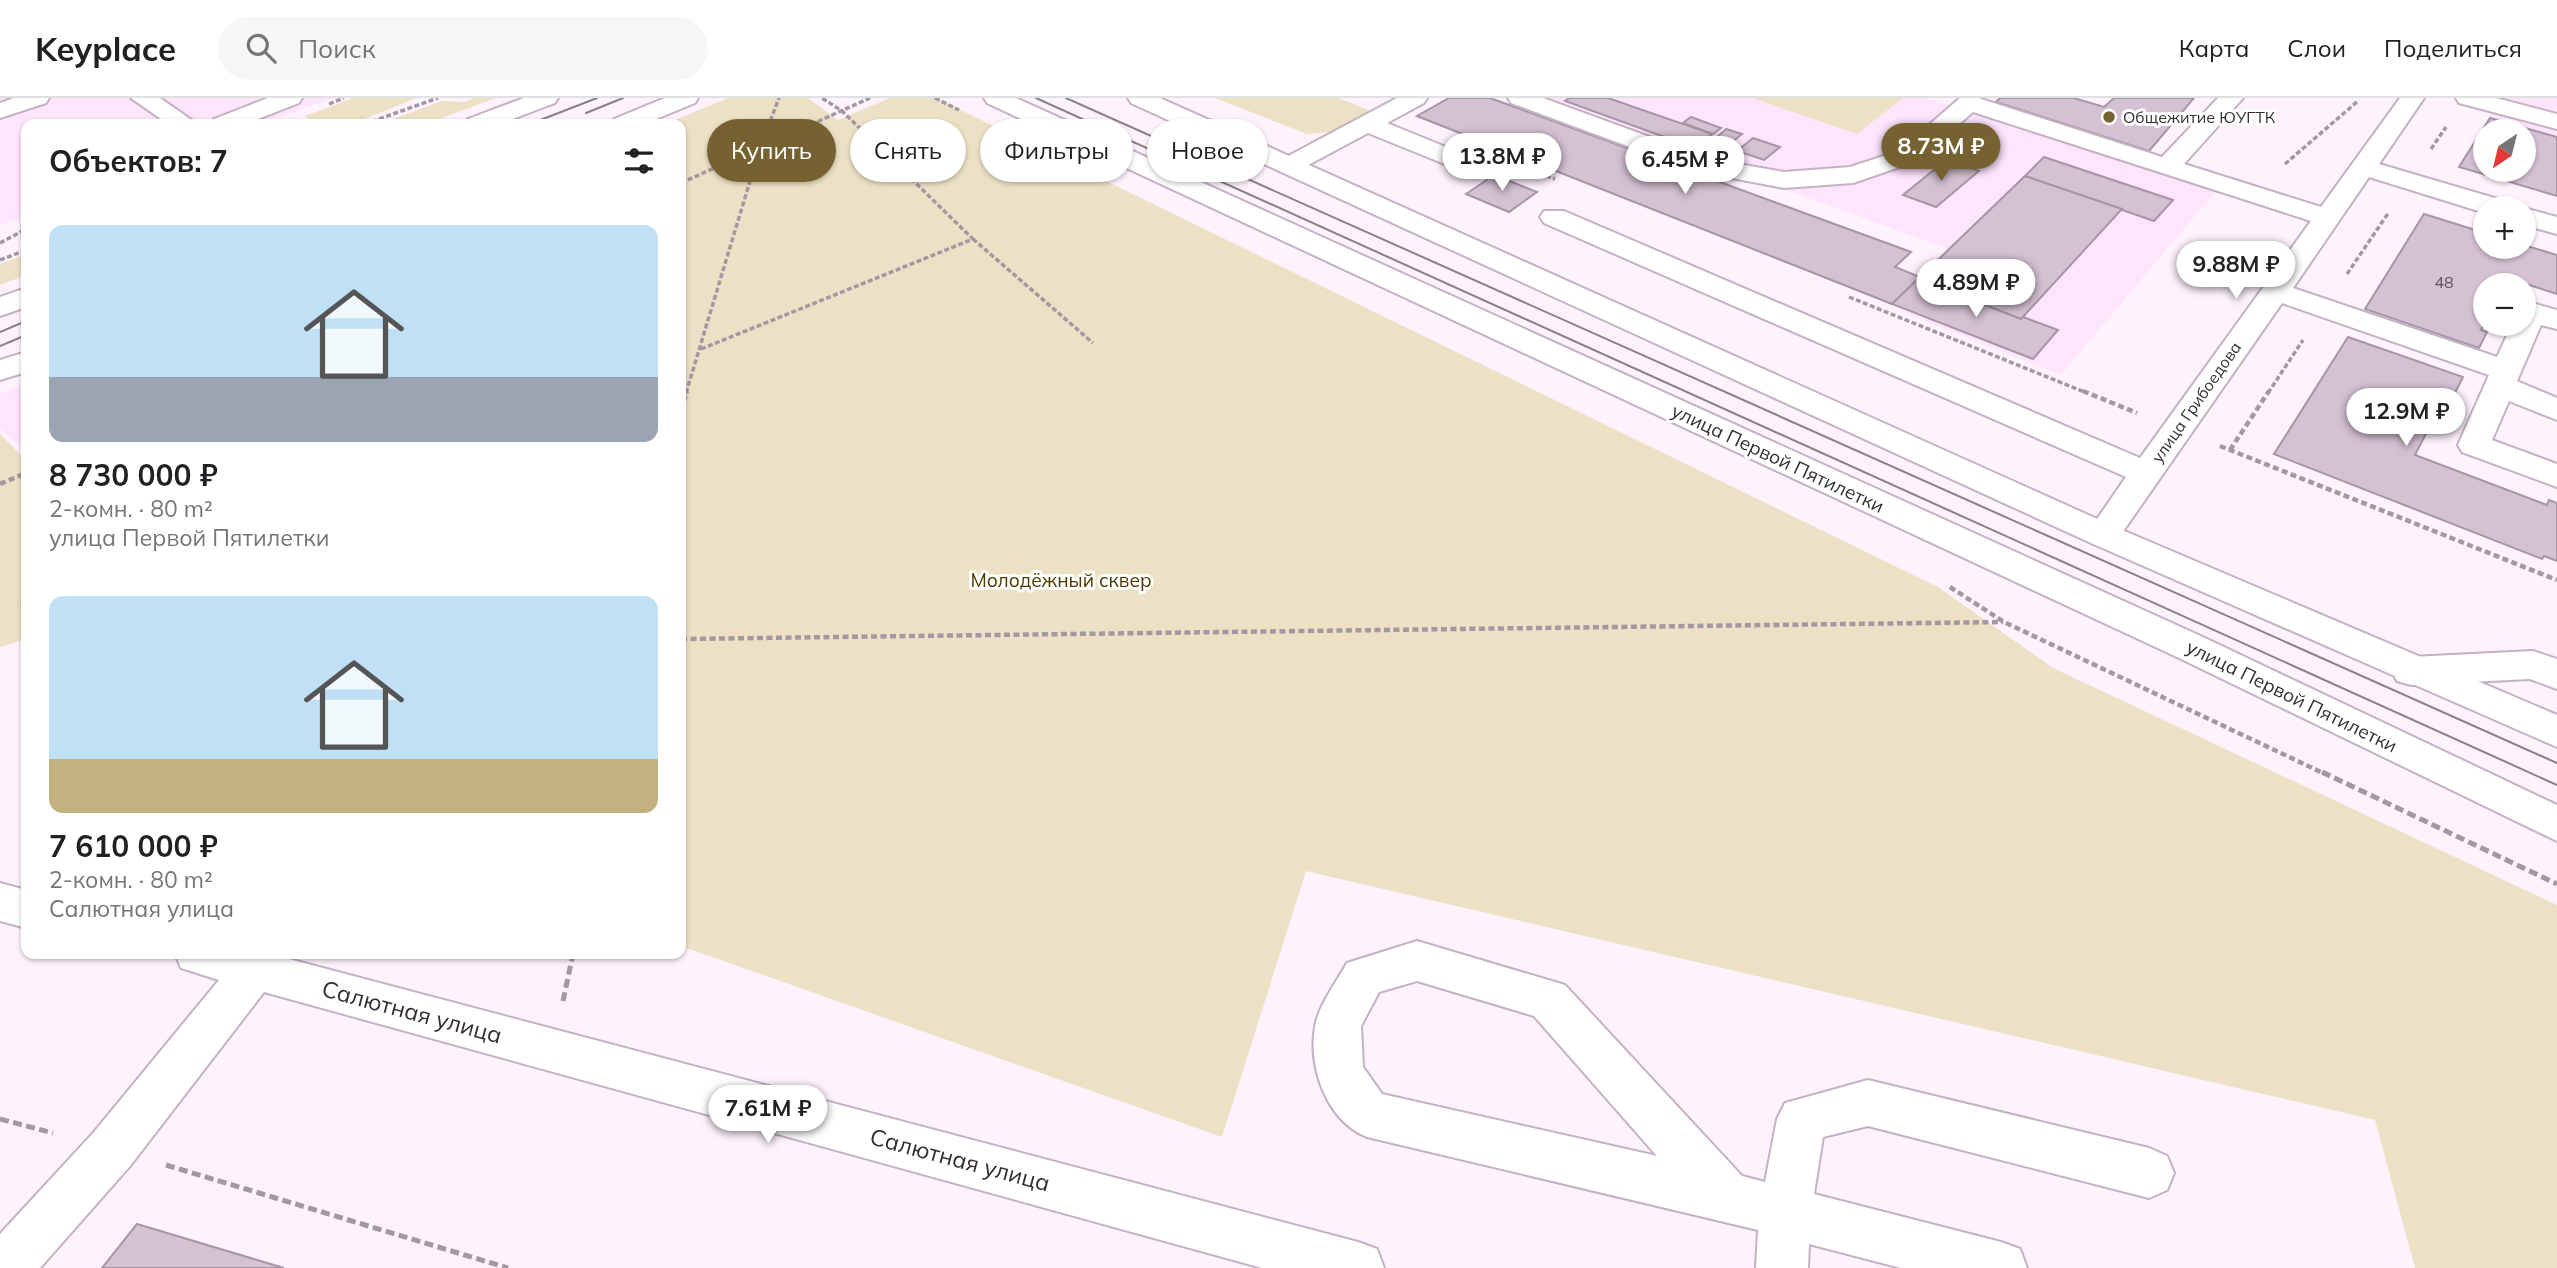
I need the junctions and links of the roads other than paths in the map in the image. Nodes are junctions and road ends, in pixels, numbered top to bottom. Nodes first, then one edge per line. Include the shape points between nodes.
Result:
1 (37, 98) edge
2 (144, 98) edge
3 (290, 98) edge
4 (545, 98) edge
5 (686, 98) edge
6 (996, 98) edge
7 (1140, 98) edge
8 (1415, 98) edge
9 (1520, 98) edge
10 (2231, 98) edge
11 (2412, 98) edge
12 (2468, 98) edge
13 (1973, 101) edge
14 (267, 108) junction
15 (6, 116) edge
16 (177, 119) edge
17 (237, 119) edge
18 (282, 119) edge
19 (490, 119) edge
20 (634, 119) edge
21 (2557, 122) edge
22 (1367, 124) junction
23 (1288, 166) junction
24 (1471, 166) dead end
25 (2167, 167) junction
26 (2362, 167) junction
27 (2473, 200) edge
28 (1554, 217) dead end
29 (2325, 217) junction
30 (2536, 220) edge
31 (2557, 226) edge
32 (2274, 291) junction
33 (21, 299) edge
34 (0, 307) edge
35 (2557, 320) edge
36 (21, 363) edge
37 (0, 371) edge
38 (2502, 378) junction
39 (2557, 410) edge
40 (2146, 473) junction
41 (2557, 476) edge
42 (2103, 535) junction
43 (2412, 670) junction
44 (2557, 675) edge
45 (2557, 732) edge
46 (2557, 824) edge
47 (0, 902) edge
48 (21, 908) edge
49 (216, 959) edge
50 (255, 969) junction
51 (2149, 1172) dead end
52 (1727, 1197) junction
53 (1785, 1210) junction
54 (5, 1268) edge
55 (1358, 1268) edge
56 (1782, 1268) edge
57 (2001, 1268) edge

1 - 15 main road
2 - 16 main road
3 - 14 main road
4 - 19 main road
5 - 20 main road
6 - 46 main road, улица Первой Пятилетки via 2192,648
7 - 23 main road
8 - 22 main road
9 - 13 main road via 1704,166 1784,180 1853,175 1908,156
10 - 25 main road
11 - 26 main road, улица Грибоедова
12 - 21 main road
13 - 25 main road
14 - 17 main road
14 - 18 main road
22 - 23 main road
22 - 24 main road
23 - 42 main road
25 - 29 main road
26 - 27 main road
26 - 29 main road, улица Грибоедова
28 - 40 main road
29 - 32 main road, улица Грибоедова
30 - 31 main road
32 - 38 main road
32 - 40 main road, улица Грибоедова
33 - 34 main road
35 - 38 main road via 2532,312
36 - 37 main road
38 - 39 main road
38 - 41 main road via 2474,445
40 - 42 main road, улица Грибоедова
42 - 43 main road
43 - 44 main road via 2533,665
43 - 45 main road
47 - 48 main road
49 - 50 main road, Салютная улица
50 - 54 main road via 112,1149
50 - 55 main road, Салютная улица
51 - 53 main road via 1868,1103 1802,1119
52 - 52 main road via 1367,1114 1339,1073 1338,1025 1363,977 1417,961 1549,1000
52 - 53 main road
53 - 56 main road
53 - 57 main road

